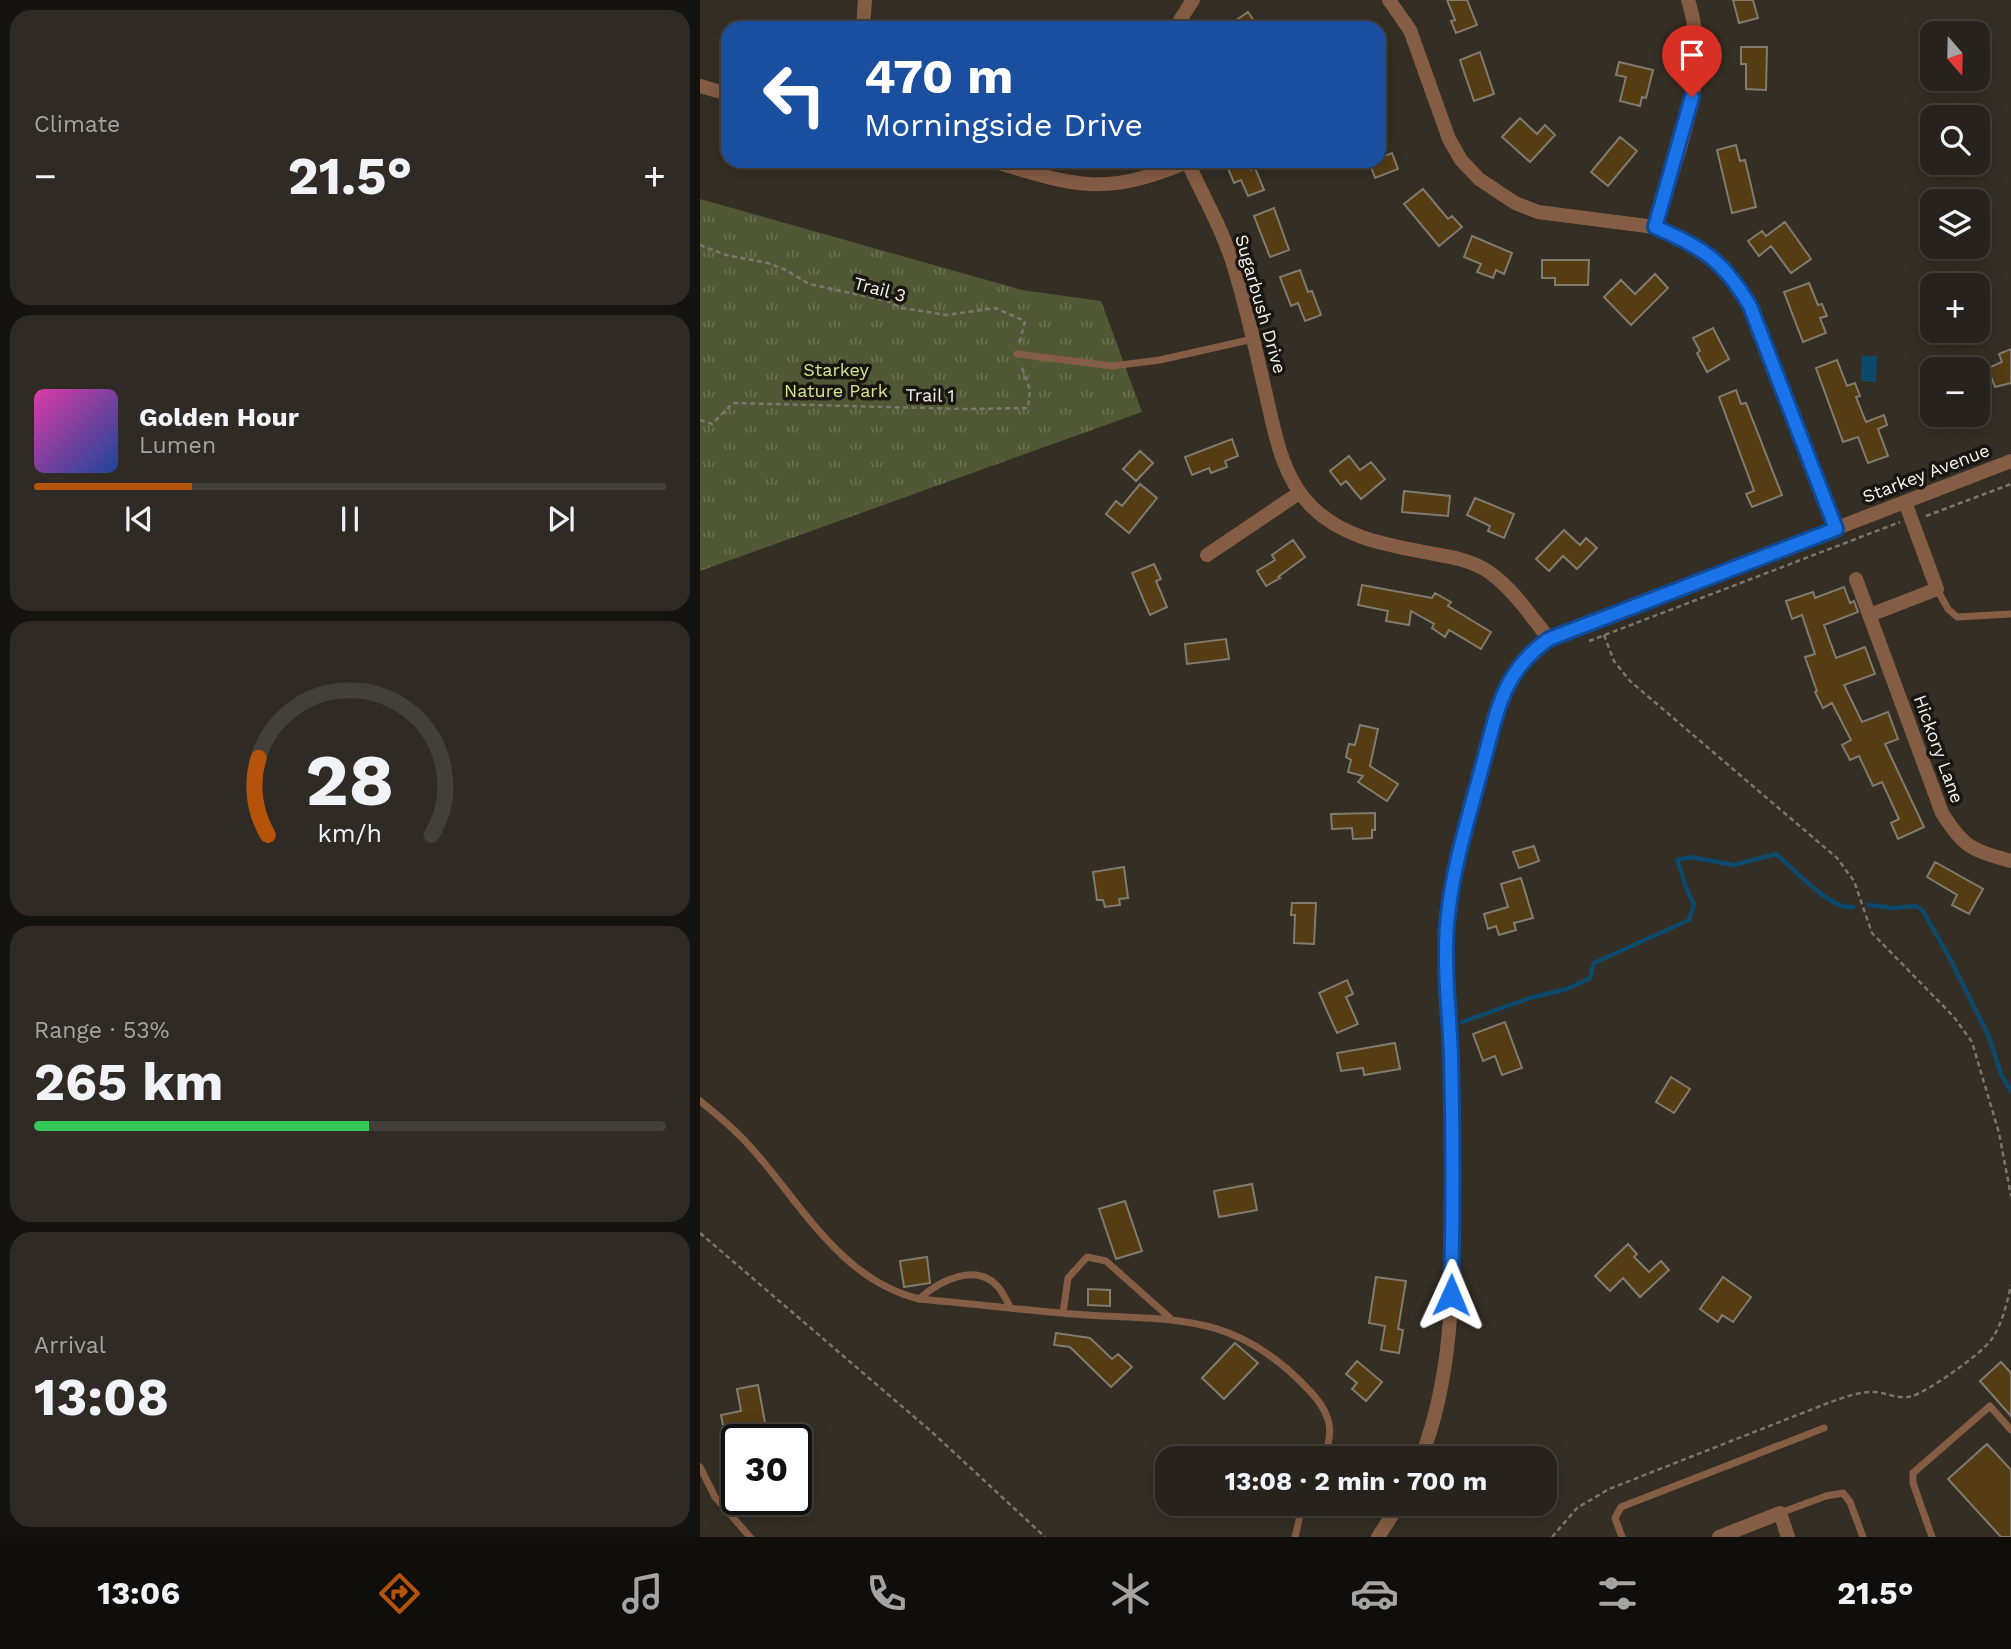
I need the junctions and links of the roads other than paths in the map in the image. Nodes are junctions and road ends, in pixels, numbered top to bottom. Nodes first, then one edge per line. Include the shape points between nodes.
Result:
1 (865, 0) edge
2 (1193, 0) edge
3 (1389, 0) edge
4 (1688, 0) edge
5 (864, 21) edge
6 (1180, 21) edge
7 (700, 86) edge
8 (721, 92) edge
9 (1016, 168) edge
10 (1173, 168) edge
11 (1190, 168) edge
12 (1655, 227) junction
13 (1253, 339) junction
14 (1017, 354) road end
15 (2011, 461) edge
16 (1299, 493) junction
17 (1905, 502) junction
18 (1836, 529) junction
19 (1207, 555) dead end
20 (1856, 579) dead end
21 (1937, 589) junction
22 (2011, 614) edge
23 (1870, 615) junction
24 (1549, 639) junction
25 (2011, 861) edge
26 (700, 1101) edge
27 (919, 1299) junction
28 (1010, 1307) junction
29 (1063, 1313) junction
30 (1170, 1318) junction
31 (1824, 1429) dead end
32 (2011, 1430) edge
33 (1327, 1446) edge
34 (1425, 1446) edge
35 (700, 1467) edge
36 (1780, 1513) junction
37 (1300, 1516) edge
38 (1392, 1516) edge
39 (750, 1537) edge
40 (1295, 1537) edge
41 (1378, 1537) edge
42 (1622, 1537) edge
43 (1719, 1537) edge
44 (1788, 1537) edge
45 (1863, 1537) edge
46 (1932, 1537) edge

1 - 5 street
2 - 6 street
3 - 12 street via 1410,30 1448,139 1479,179 1538,212
4 - 12 street via 1695,41 1692,97
7 - 8 street
9 - 10 street, Sugarbush Drive via 1102,186 1152,177
11 - 13 street, Sugarbush Drive via 1233,264
12 - 18 street via 1685,240 1724,267 1744,296
13 - 14 lane via 1112,366
13 - 16 street, Sugarbush Drive via 1276,436
15 - 17 street, Starkey Avenue
16 - 19 street
16 - 24 street, Sugarbush Drive via 1354,535 1453,557 1489,572
17 - 18 street, Starkey Avenue
17 - 21 street
18 - 24 street, Starkey Avenue
20 - 23 street, Hickory Lane
21 - 22 lane via 1957,617
21 - 23 street
23 - 25 street, Hickory Lane via 1942,813 1957,838 1980,853
24 - 34 street, Starkey Avenue via 1519,664 1498,707 1450,897 1446,944 1453,1138 1451,1320 1444,1373
26 - 27 lane via 754,1150 826,1242 872,1279
27 - 28 lane
27 - 28 lane via 954,1276 981,1276 997,1286
28 - 29 lane
29 - 30 lane
29 - 30 lane via 1068,1278 1087,1257 1105,1261
30 - 33 lane via 1228,1331 1286,1366 1320,1401 1329,1419
31 - 42 lane via 1621,1507 1615,1518
32 - 46 lane via 1990,1406 1913,1474
35 - 39 lane via 715,1497
36 - 43 street
36 - 44 street
36 - 45 lane via 1843,1493
37 - 40 lane
38 - 41 street

